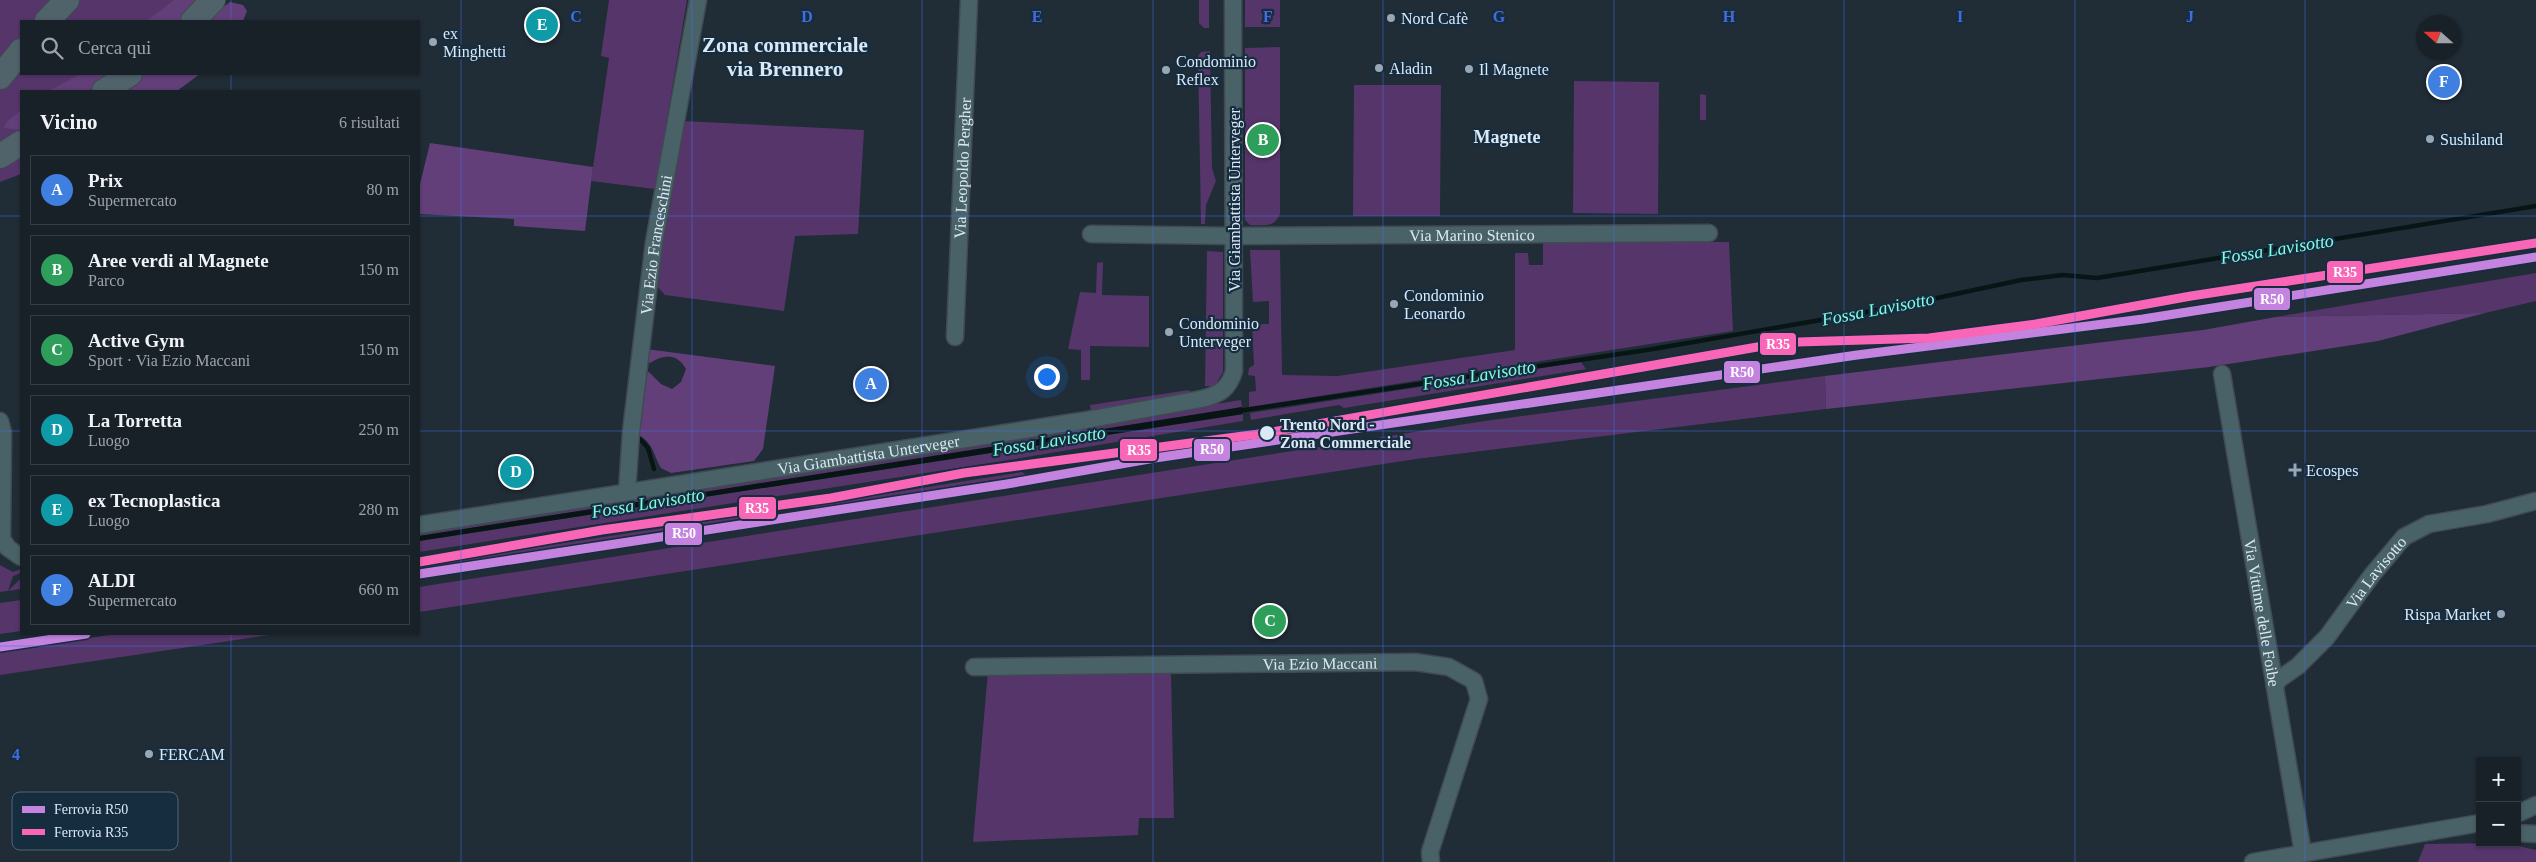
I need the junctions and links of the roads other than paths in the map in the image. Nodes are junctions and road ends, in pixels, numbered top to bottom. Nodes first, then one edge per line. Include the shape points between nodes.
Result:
1 (67, 0) edge
2 (698, 0) edge
3 (968, 0) edge
4 (1233, 0) edge
5 (48, 20) edge
6 (20, 52) edge
7 (128, 75) edge
8 (0, 77) edge
9 (106, 90) edge
10 (20, 144) edge
11 (0, 156) edge
12 (1709, 233) dead end
13 (1092, 234) dead end
14 (1234, 236) junction
15 (955, 337) dead end
16 (2222, 374) dead end
17 (0, 422) edge
18 (627, 492) junction
19 (2536, 501) edge
20 (420, 525) edge
21 (20, 555) edge
22 (974, 667) dead end
23 (2275, 687) junction
24 (2536, 805) edge
25 (2521, 812) edge
26 (2476, 824) edge
27 (2426, 831) junction
28 (2476, 833) edge
29 (2521, 833) edge
30 (2536, 834) edge
31 (2303, 853) junction
32 (1431, 862) edge
33 (2252, 862) edge

1 - 5 highway
2 - 18 street, Via Ezio Franceschini via 654,242
3 - 15 street, Via Leopoldo Pergher
4 - 14 street, Via Giambattista Unterveger
6 - 8 highway
7 - 9 highway
10 - 11 highway
12 - 14 street, Via Marino Stenico
13 - 14 street, Via Marino Stenico
14 - 18 street, Via Giambattista Unterveger via 1234,371 1230,384 1215,396 1081,421
16 - 23 street, Via Vittime delle Foibe
17 - 21 street via 3,432 2,539 8,548
18 - 20 street, Via Giambattista Unterveger
19 - 23 street, Via Lavisotto via 2429,524 2404,536 2327,637 2298,666 2278,680
22 - 32 street, Via Ezio Maccani via 1415,662 1449,667 1474,682 1479,699 1430,852
23 - 31 street, Via Vittime delle Foibe
24 - 25 street
26 - 27 street
27 - 28 street
27 - 31 street
29 - 30 street
31 - 33 street

